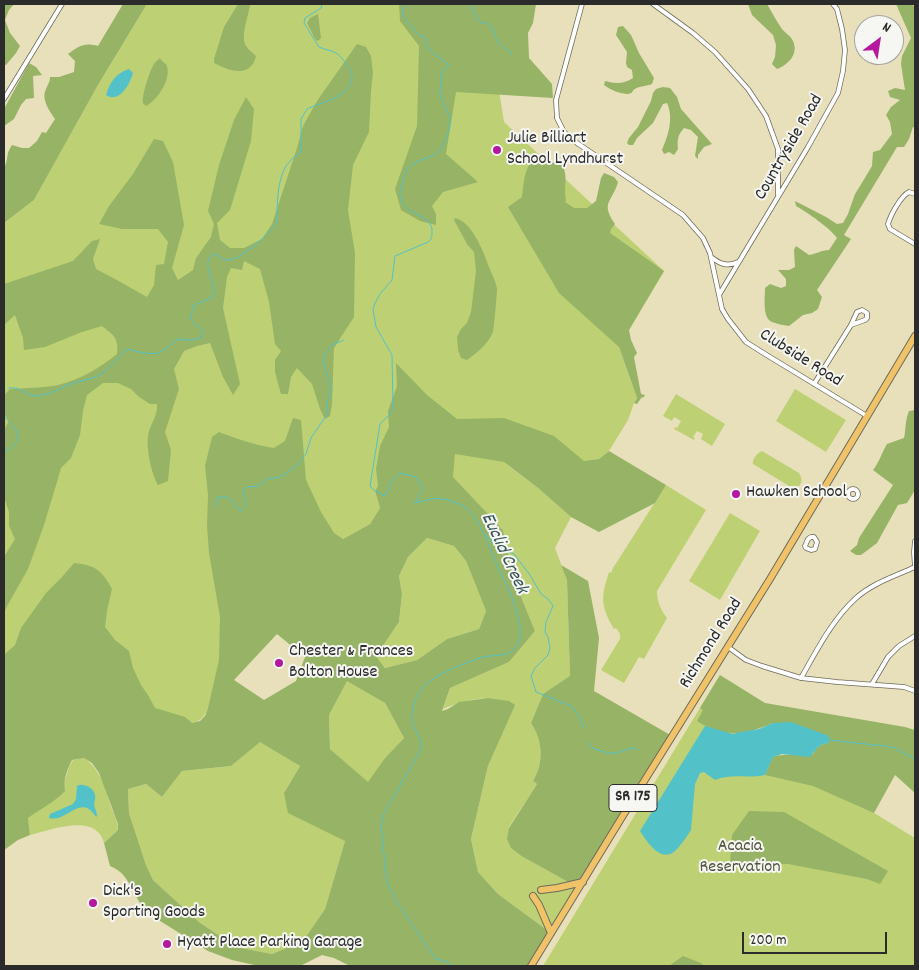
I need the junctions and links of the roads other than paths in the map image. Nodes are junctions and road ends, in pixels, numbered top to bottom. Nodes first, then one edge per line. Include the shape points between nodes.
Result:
1 (62, 4) edge
2 (582, 4) edge
3 (653, 4) edge
4 (834, 4) edge
5 (4, 99) edge
6 (915, 194) edge
7 (778, 197) junction
8 (915, 244) edge
9 (711, 258) junction
10 (740, 262) junction
11 (719, 296) junction
12 (851, 325) junction
13 (915, 336) edge
14 (814, 384) junction
15 (868, 416) junction
16 (796, 535) junction
17 (915, 541) edge
18 (806, 542) dead end
19 (915, 568) edge
20 (915, 636) edge
21 (728, 647) junction
22 (801, 678) junction
23 (872, 684) junction
24 (915, 690) edge
25 (583, 882) junction
26 (540, 890) dead end
27 (533, 896) dead end
28 (552, 933) junction
29 (531, 966) edge

1 - 5 street
2 - 9 street, Clubside Road via 556,100 557,118 564,132 683,215 703,238
3 - 7 street via 715,52 748,89 766,116 778,149
4 - 7 street, Countryside Road via 845,50 838,93
6 - 8 street via 904,194 888,224 890,229
7 - 10 street, Countryside Road
9 - 10 street via 726,265
9 - 11 street, Clubside Road
10 - 11 street, Countryside Road
11 - 14 street, Clubside Road via 722,309 746,342
12 - 12 street via 865,320 867,313 857,312
12 - 14 street
13 - 15 main road, Richmond Road / SR 175
14 - 15 street, Clubside Road
15 - 16 main road, Richmond Road / SR 175
16 - 18 street
16 - 21 main road, Richmond Road / SR 175
17 - 19 street
19 - 22 street via 877,584 857,597 832,625
20 - 23 street via 888,657
21 - 22 street via 746,660
21 - 25 main road, Richmond Road / SR 175
22 - 23 street
23 - 24 street
25 - 26 main road
25 - 28 main road, Richmond Road / SR 175
27 - 28 main road
28 - 29 main road, Richmond Road / SR 175

